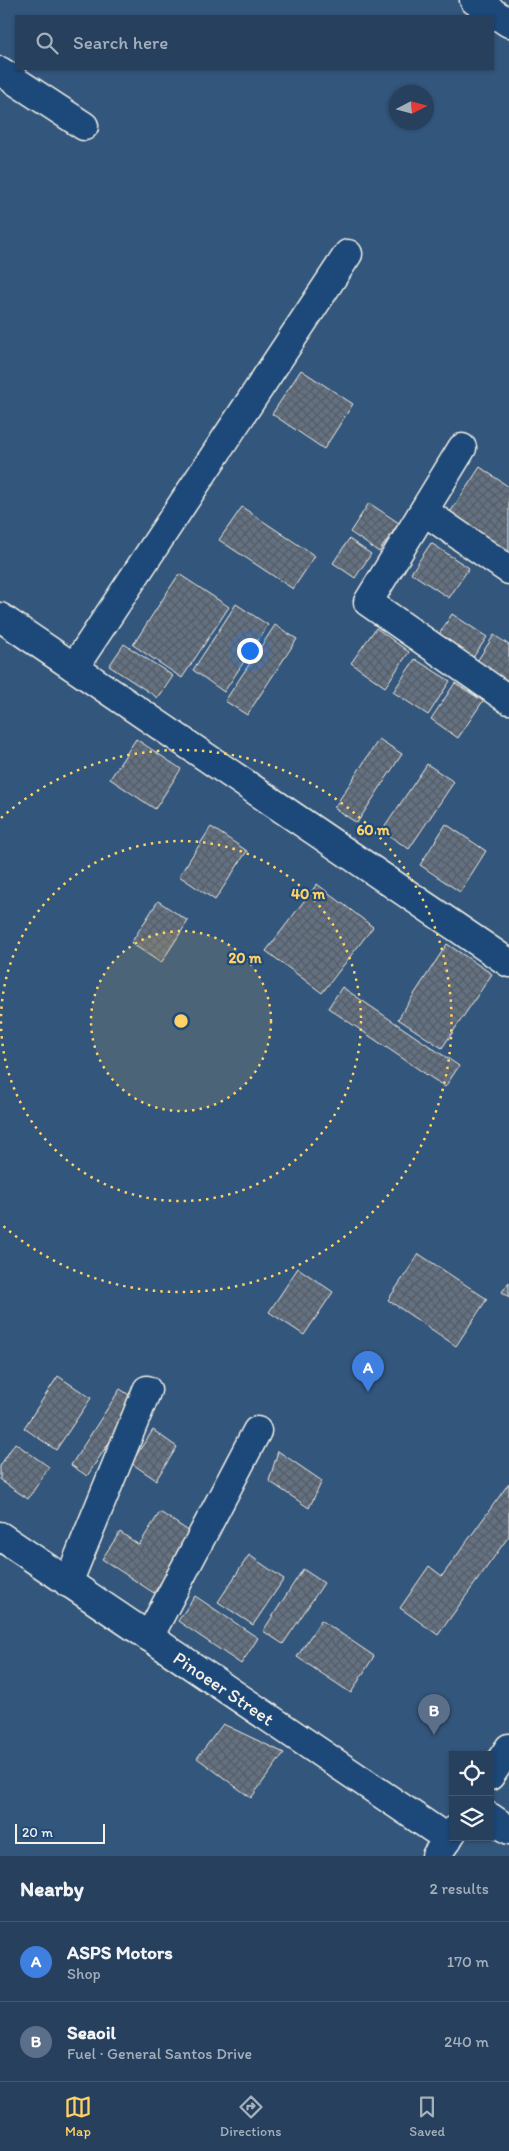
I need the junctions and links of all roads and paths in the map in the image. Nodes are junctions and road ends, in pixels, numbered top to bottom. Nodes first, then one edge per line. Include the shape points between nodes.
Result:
1 (474, 0) edge
2 (509, 23) edge
3 (0, 71) edge
4 (84, 126) dead end
5 (348, 254) dead end
6 (462, 448) dead end
7 (424, 511) junction
8 (509, 570) edge
9 (0, 617) edge
10 (75, 666) junction
11 (509, 700) edge
12 (509, 964) edge
13 (147, 1390) dead end
14 (257, 1430) dead end
15 (0, 1536) edge
16 (68, 1583) junction
17 (149, 1638) junction
18 (509, 1748) edge
19 (494, 1770) edge
20 (494, 1820) edge
21 (509, 1830) edge
22 (446, 1842) edge

1 - 2 main road
3 - 4 main road
5 - 10 main road
6 - 7 main road
7 - 8 main road
7 - 11 main road via 368,602
9 - 10 main road
10 - 12 main road
13 - 16 main road
14 - 17 main road
15 - 16 main road, Pinoeer Street
16 - 17 main road, Pinoeer Street
17 - 22 main road, Pinoeer Street
18 - 19 main road
20 - 21 main road

